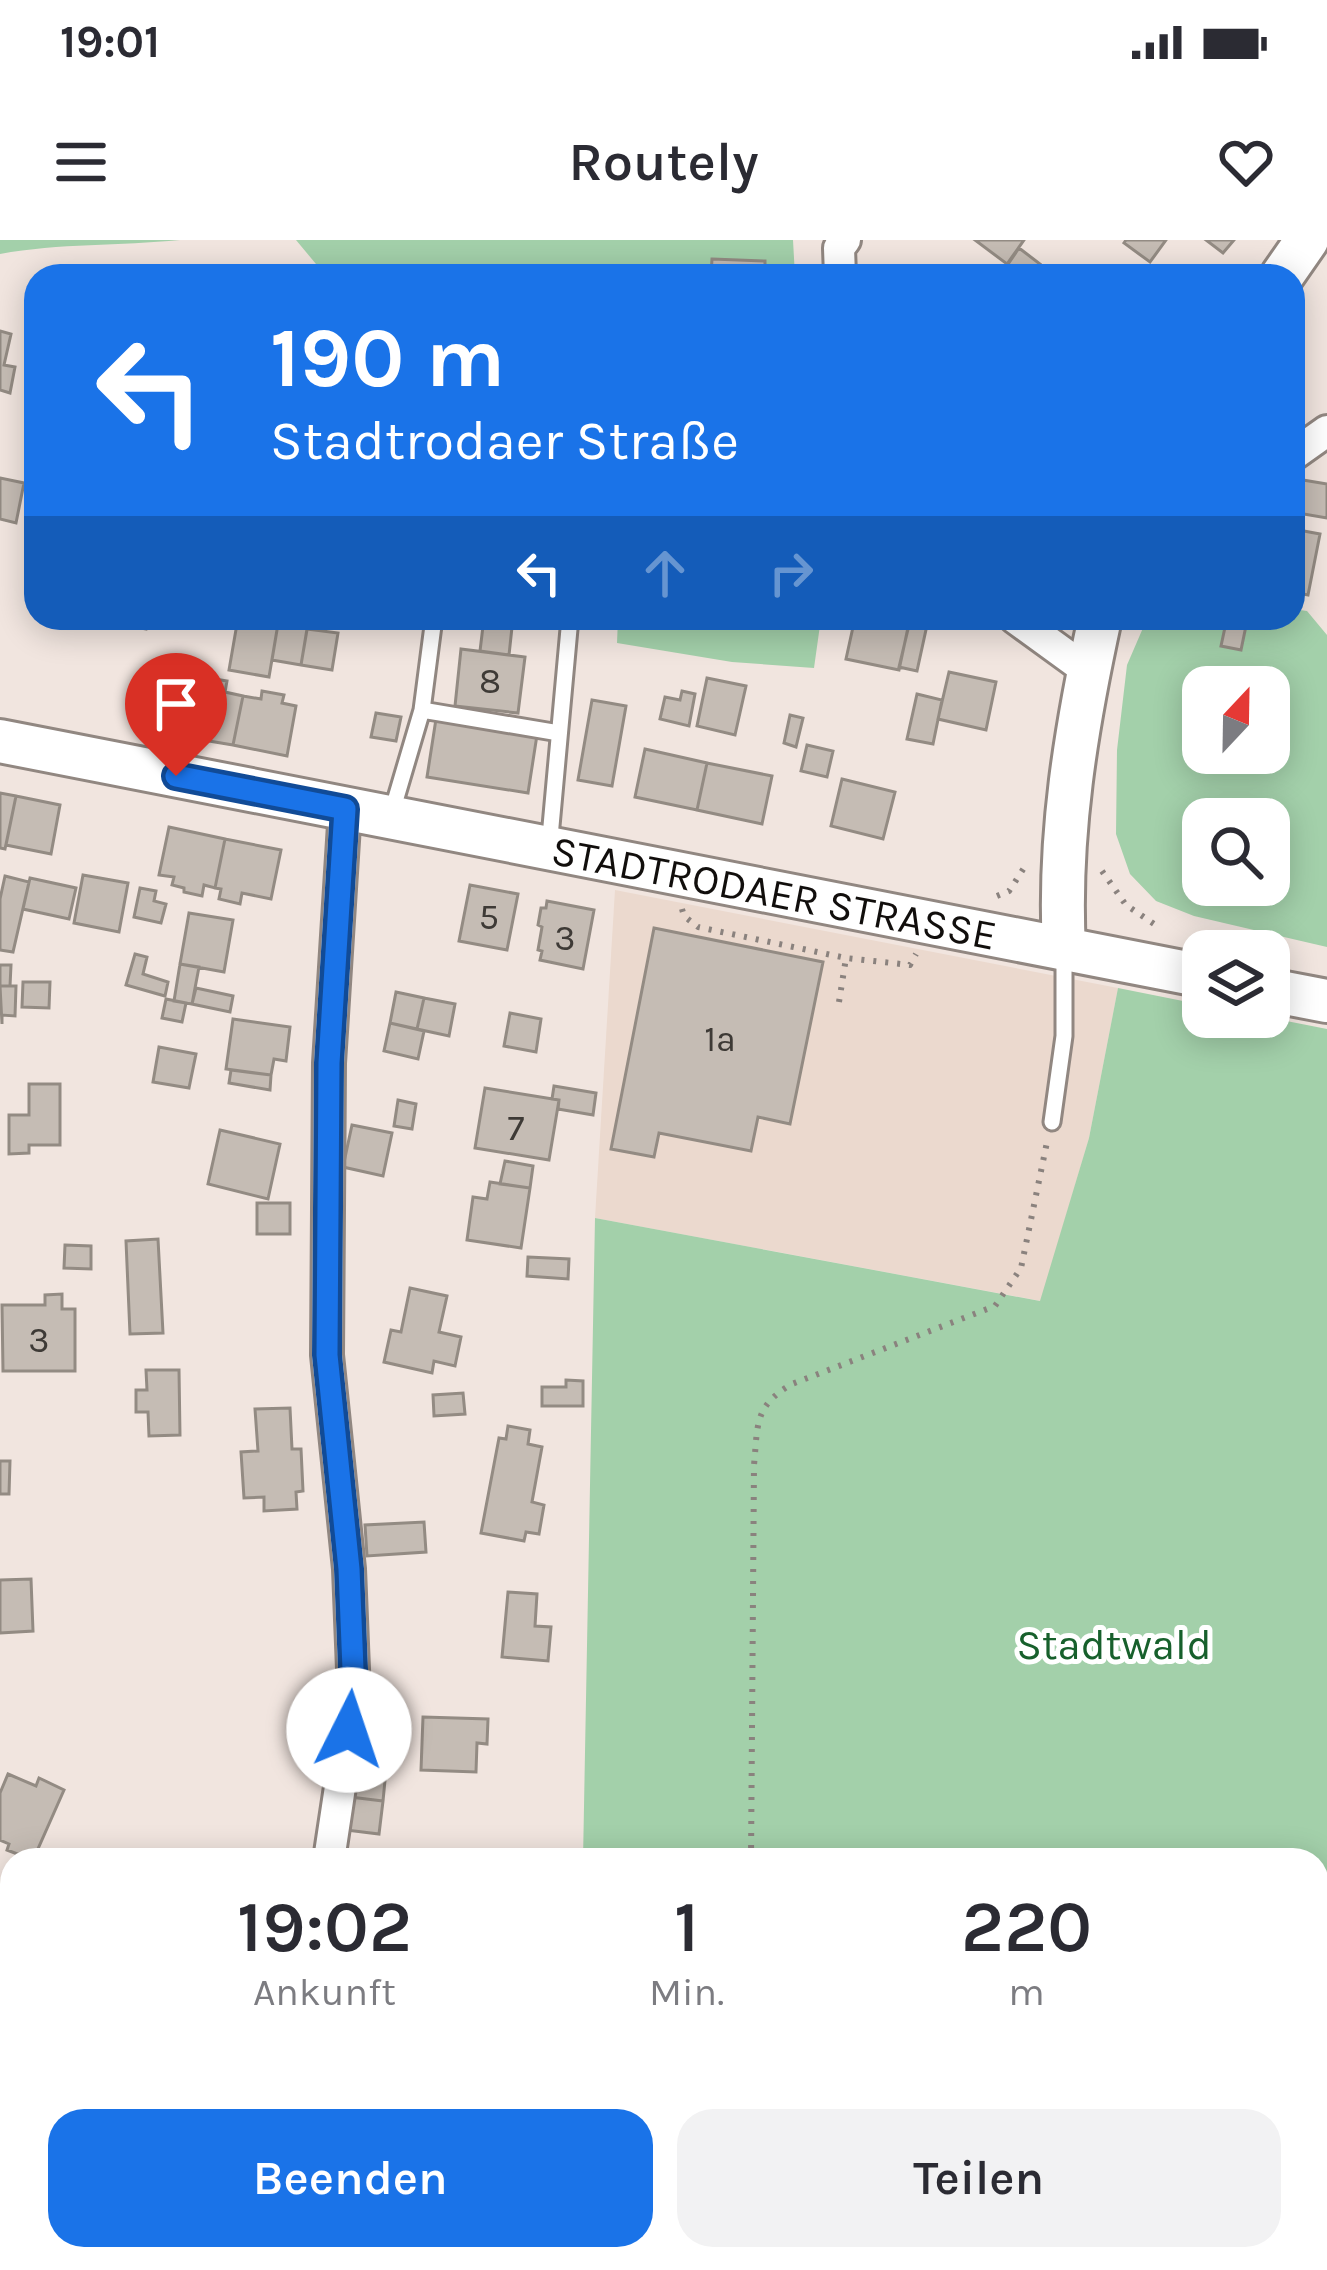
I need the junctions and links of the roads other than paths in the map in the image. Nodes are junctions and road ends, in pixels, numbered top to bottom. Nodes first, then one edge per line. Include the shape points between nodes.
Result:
1 (432, 630) edge
2 (569, 630) edge
3 (1032, 630) edge
4 (1097, 630) edge
5 (1088, 671) junction
6 (422, 710) junction
7 (560, 733) junction
8 (0, 741) edge
9 (345, 809) junction
10 (390, 818) junction
11 (549, 849) junction
12 (1064, 949) junction
13 (1182, 956) edge
14 (1290, 993) edge
15 (1327, 1001) edge
16 (1052, 1122) road end
17 (331, 1848) edge

1 - 6 lane
2 - 7 lane
3 - 5 street
4 - 5 main road
5 - 12 main road via 1063,850
6 - 7 lane
6 - 10 lane
7 - 11 lane
8 - 9 main road, STADTRODAER STRASSE
9 - 10 main road, STADTRODAER STRASSE
9 - 17 street via 329,1063 327,1355 354,1694
10 - 11 main road, STADTRODAER STRASSE
11 - 12 main road, STADTRODAER STRASSE
12 - 13 main road, STADTRODAER STRASSE
12 - 16 lane via 1064,1036
14 - 15 main road

